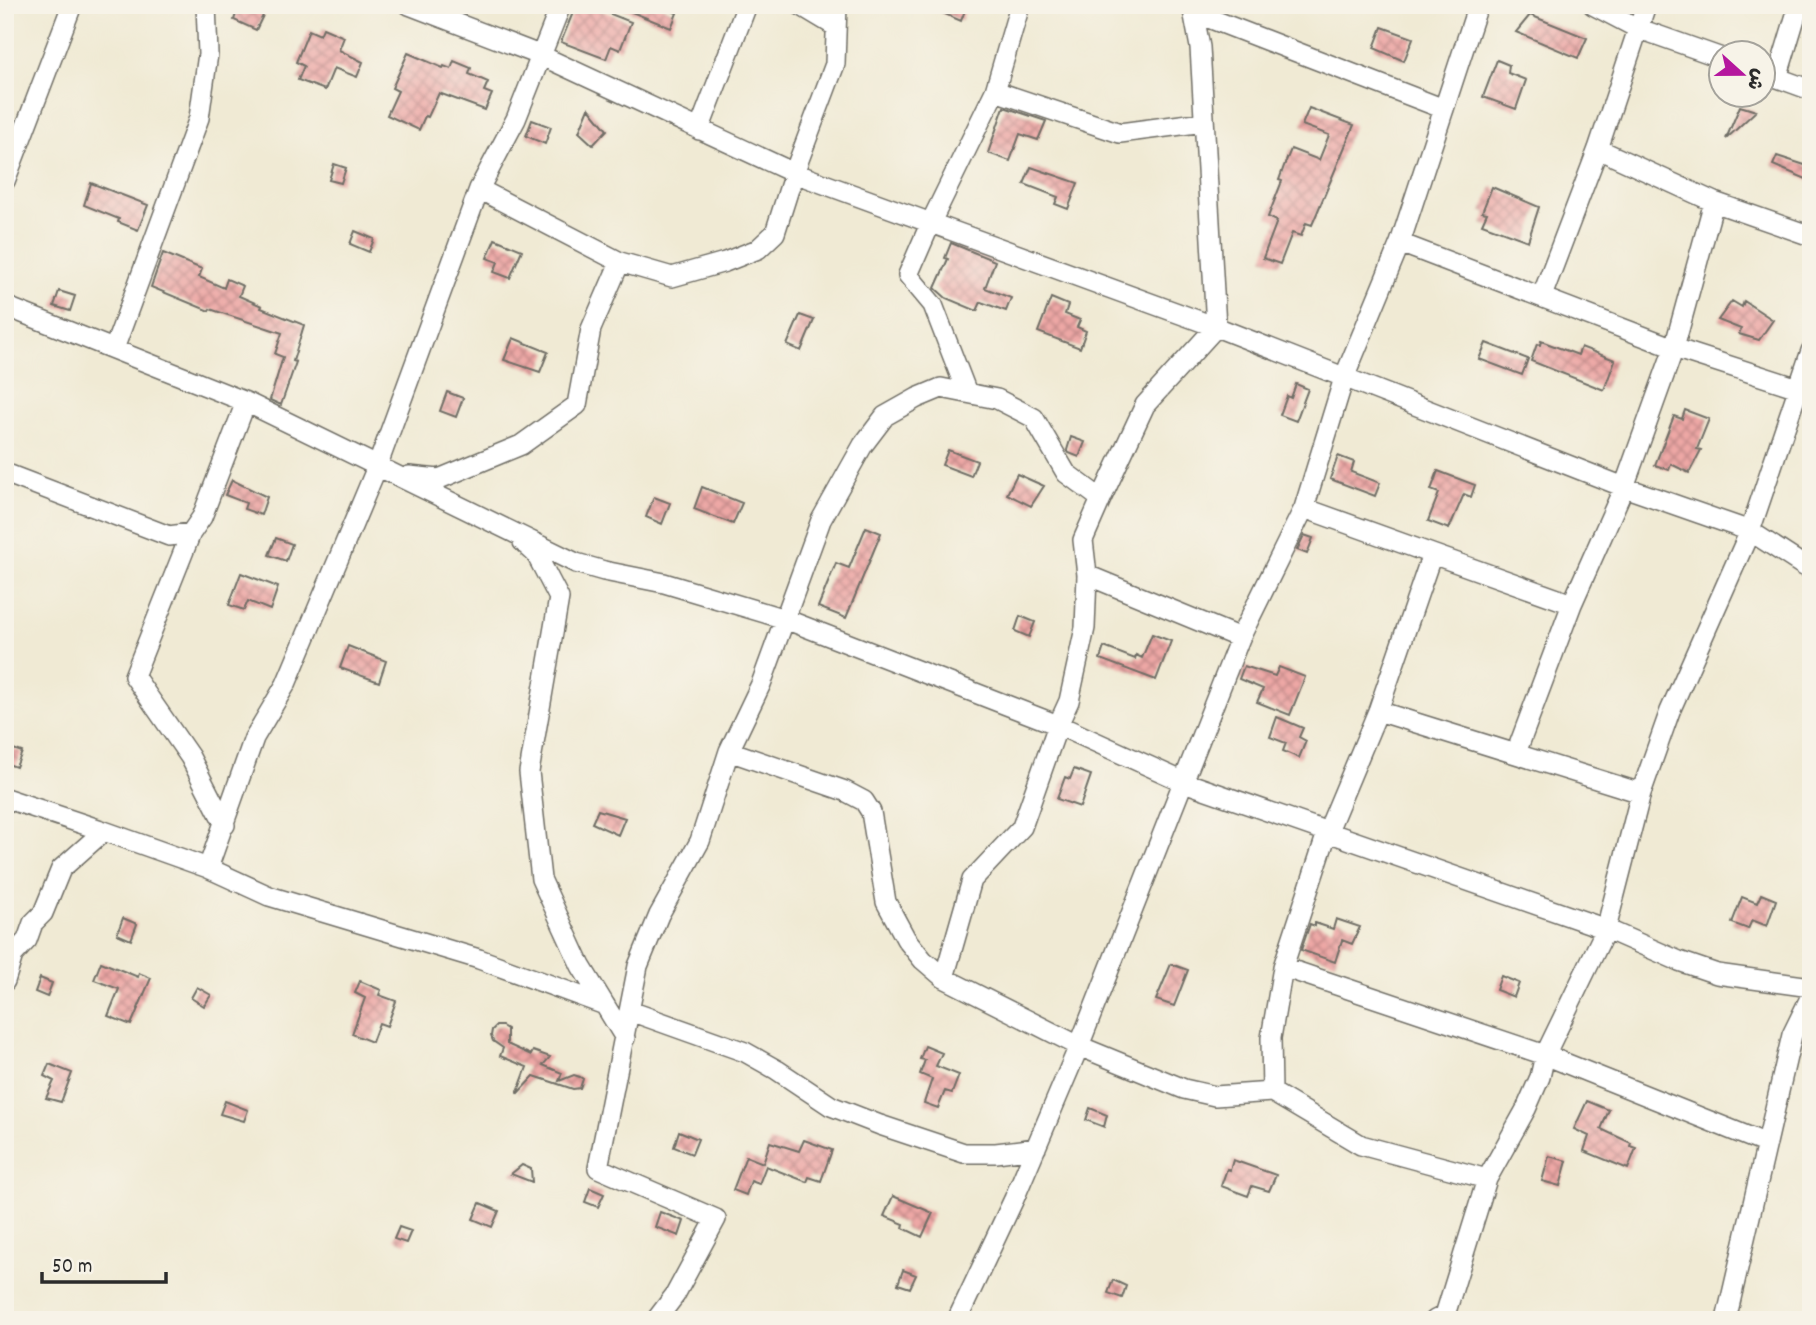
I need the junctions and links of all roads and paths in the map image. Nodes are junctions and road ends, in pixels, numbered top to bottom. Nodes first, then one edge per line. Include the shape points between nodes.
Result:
1 (72, 5) edge
2 (206, 5) edge
3 (409, 5) edge
4 (561, 5) edge
5 (747, 5) edge
6 (800, 5) edge
7 (837, 5) edge
8 (1020, 5) edge
9 (1478, 5) edge
10 (1592, 5) edge
11 (1646, 5) edge
12 (1799, 5) edge
13 (1193, 8) edge
14 (835, 26) junction
15 (1637, 28) junction
16 (1708, 53) edge
17 (542, 56) junction
18 (1778, 56) edge
19 (1778, 79) edge
20 (1811, 90) edge
21 (995, 91) junction
22 (1444, 108) junction
23 (1204, 122) junction
24 (699, 130) junction
25 (1598, 149) junction
26 (7, 171) edge
27 (794, 173) junction
28 (479, 189) junction
29 (1714, 202) junction
30 (931, 222) junction
31 (1811, 236) edge
32 (1400, 243) junction
33 (620, 262) junction
34 (1542, 296) junction
35 (5, 306) edge
36 (1216, 327) junction
37 (1674, 348) junction
38 (114, 349) junction
39 (1811, 351) edge
40 (1344, 378) junction
41 (1798, 388) junction
42 (967, 393) junction
43 (246, 402) junction
44 (385, 471) junction
45 (5, 473) edge
46 (1624, 486) junction
47 (1101, 499) junction
48 (1304, 508) junction
49 (512, 531) junction
50 (1750, 531) junction
51 (191, 533) junction
52 (1432, 554) junction
53 (1811, 567) edge
54 (1087, 575) junction
55 (1572, 604) junction
56 (785, 619) junction
57 (1240, 638) junction
58 (1378, 711) junction
59 (1058, 725) junction
60 (729, 751) junction
61 (1516, 753) junction
62 (1184, 782) junction
63 (1641, 793) junction
64 (5, 798) edge
65 (225, 825) junction
66 (104, 831) junction
67 (1327, 833) junction
68 (208, 868) junction
69 (1606, 929) junction
70 (1283, 967) junction
71 (944, 978) junction
72 (5, 981) edge
73 (1811, 987) edge
74 (1811, 996) edge
75 (605, 1005) junction
76 (630, 1011) junction
77 (625, 1038) junction
78 (1079, 1046) junction
79 (1545, 1055) junction
80 (1272, 1092) junction
81 (1767, 1144) junction
82 (1036, 1148) junction
83 (1487, 1179) junction
84 (1446, 1318) edge
85 (656, 1320) edge
86 (957, 1320) edge
87 (1726, 1320) edge

1 - 26 street
2 - 38 street via 208,54 199,118
3 - 17 street
4 - 17 street
5 - 24 street
6 - 14 street
7 - 14 street
8 - 21 street
9 - 22 street
10 - 15 street
11 - 15 street
12 - 18 street
13 - 22 street
13 - 23 street
14 - 27 street via 835,64
15 - 16 street
15 - 25 street
17 - 24 street
17 - 28 street
19 - 20 street
21 - 23 street via 1121,134
21 - 30 street
22 - 32 street
23 - 36 street
24 - 27 street
25 - 29 street
25 - 34 street
27 - 30 street
27 - 33 street via 775,233 758,249 672,277
28 - 33 street
28 - 44 street
29 - 31 street
29 - 37 street
30 - 36 street
30 - 42 street via 908,275 933,305
32 - 34 street
32 - 40 street
33 - 44 street via 591,329 578,405 521,445 439,479
34 - 37 street
35 - 38 street
36 - 40 street
36 - 47 street via 1145,405
37 - 41 street
37 - 46 street
38 - 43 street
39 - 41 street
40 - 46 street
40 - 48 street
41 - 50 street
42 - 47 street via 997,399 1034,418 1066,473
42 - 56 street via 941,388 885,416 863,445 821,520
43 - 44 street
43 - 51 street via 202,517
44 - 49 street
44 - 65 street via 286,684 254,738
45 - 51 street via 169,536
46 - 50 street
46 - 55 street
47 - 54 street via 1083,540
48 - 52 street
48 - 57 street
49 - 56 street via 576,563
49 - 75 street via 536,554 559,598 529,772 541,879 581,966
50 - 53 street
50 - 63 street via 1670,711
51 - 65 street via 134,676 190,757
52 - 55 street
52 - 58 street
54 - 57 street
54 - 59 street via 1085,628 1069,701
55 - 61 street
56 - 59 street
56 - 60 street
57 - 62 street
58 - 61 street
58 - 67 street
59 - 62 street
59 - 71 street via 1022,827 972,880
60 - 71 street via 864,801 871,812 886,902 906,939
60 - 76 street via 700,841 659,915 638,966
61 - 63 street
62 - 67 street
62 - 78 street
63 - 69 street
64 - 66 street
65 - 68 street
66 - 68 street
66 - 72 street via 61,869 43,913 13,955
67 - 69 street
67 - 70 street
68 - 75 street via 269,895 479,959
69 - 73 street via 1717,974
69 - 79 street
70 - 79 street
70 - 80 street via 1271,1038
71 - 78 street
74 - 81 street via 1793,1035
75 - 77 street
76 - 77 street
76 - 82 street via 745,1052 831,1106 880,1125 964,1153
77 - 85 street via 598,1168 716,1219 675,1295
78 - 80 street via 1184,1089 1214,1096
78 - 82 street
79 - 81 street
79 - 83 street via 1526,1109
80 - 83 street via 1361,1145
81 - 87 street
82 - 86 street
83 - 84 street

